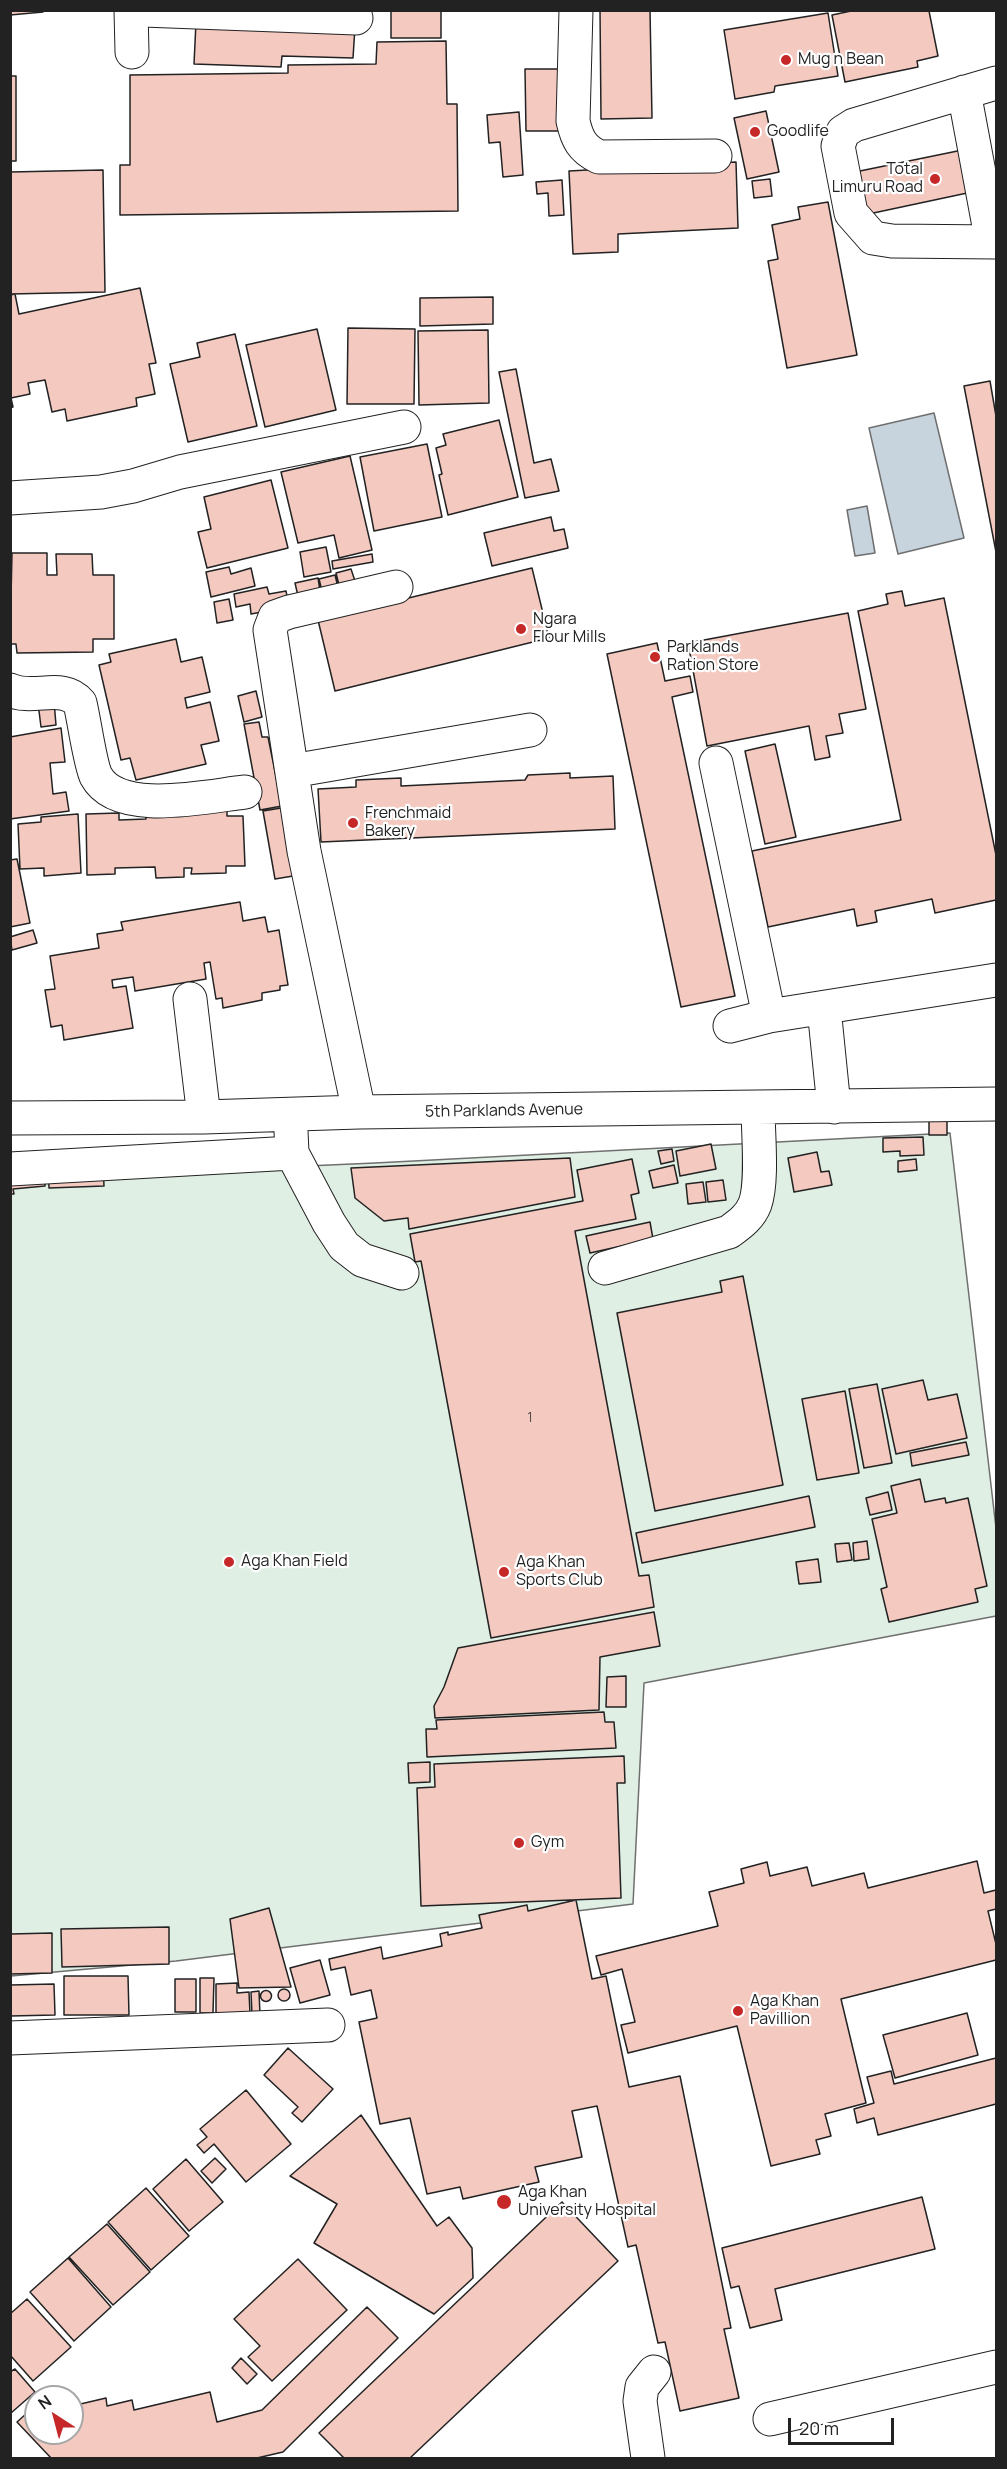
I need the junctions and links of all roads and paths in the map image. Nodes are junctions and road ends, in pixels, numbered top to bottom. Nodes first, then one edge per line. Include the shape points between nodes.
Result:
1 (131, 10) edge
2 (143, 10) edge
3 (576, 10) edge
4 (356, 18) dead end
5 (132, 52) dead end
6 (996, 83) edge
7 (964, 92) junction
8 (715, 156) dead end
9 (994, 242) edge
10 (404, 427) dead end
11 (10, 498) edge
12 (396, 587) dead end
13 (10, 690) edge
14 (530, 730) dead end
15 (716, 763) dead end
16 (292, 771) junction
17 (245, 792) dead end
18 (996, 980) edge
19 (190, 999) dead end
20 (824, 1008) junction
21 (769, 1016) junction
22 (730, 1026) dead end
23 (996, 1104) edge
24 (834, 1107) junction
25 (758, 1108) junction
26 (359, 1112) junction
27 (289, 1114) junction
28 (204, 1117) junction
29 (10, 1118) edge
30 (292, 1153) junction
31 (10, 1169) edge
32 (605, 1268) dead end
33 (402, 1273) dead end
34 (328, 2025) dead end
35 (10, 2038) edge
36 (996, 2367) edge
37 (654, 2372) dead end
38 (770, 2419) dead end
39 (648, 2458) edge

1 - 5 street
2 - 4 street
3 - 8 street via 573,122 576,137 587,151 598,157
6 - 7 street
7 - 9 street
7 - 9 street via 854,125 843,132 838,146 851,213 873,238
10 - 11 street via 101,492
12 - 16 street via 275,617 270,630
13 - 17 street via 21,695 67,692 75,696 80,703 96,775 111,792 135,800
14 - 16 street
15 - 21 street
16 - 26 street via 304,851
18 - 20 street
19 - 28 street
20 - 21 street
20 - 24 street
21 - 22 street
23 - 24 street, 5th Parklands Avenue
24 - 25 street, 5th Parklands Avenue
25 - 26 street, 5th Parklands Avenue
25 - 32 street via 758,1185 755,1204 746,1220 729,1232
26 - 27 street, 5th Parklands Avenue
27 - 28 street, 5th Parklands Avenue
27 - 30 street
28 - 29 street, 5th Parklands Avenue
30 - 31 street
30 - 33 street via 344,1246 362,1260
34 - 35 street
36 - 38 street
37 - 39 street via 642,2387 640,2401

